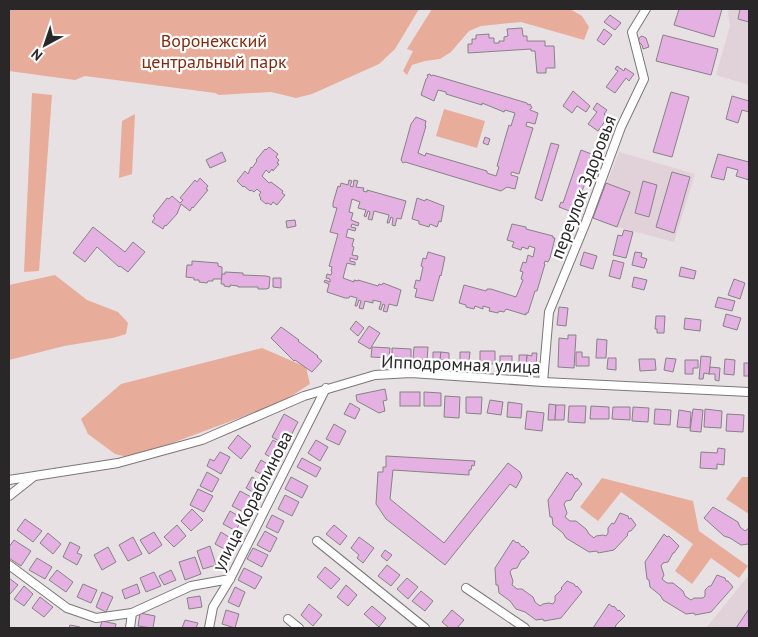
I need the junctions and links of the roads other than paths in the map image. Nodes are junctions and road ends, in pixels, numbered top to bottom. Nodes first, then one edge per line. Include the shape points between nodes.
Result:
1 (645, 11) edge
2 (543, 382) junction
3 (326, 388) junction
4 (749, 392) edge
5 (35, 476) junction
6 (9, 480) edge
7 (9, 496) edge
8 (317, 541) dead end
9 (9, 565) edge
10 (230, 579) junction
11 (466, 588) dead end
12 (132, 613) junction
13 (288, 619) dead end
14 (130, 628) edge
15 (209, 628) edge
16 (299, 628) edge
17 (425, 628) edge
18 (525, 628) edge

1 - 2 street, переулок Здоровья via 632,32 644,79 621,127 549,312
2 - 3 street, Ипподромная улица via 411,373 375,375
2 - 4 street, Ипподромная улица
3 - 5 street, Ипподромная улица via 202,440 118,463
3 - 10 street, улица Кораблинова
5 - 6 street, Ипподромная улица
5 - 7 street
8 - 17 street
9 - 12 street via 66,608 96,618
10 - 12 street via 191,586
10 - 15 street, улица Кораблинова via 213,607
11 - 18 street
12 - 14 street
13 - 16 street

